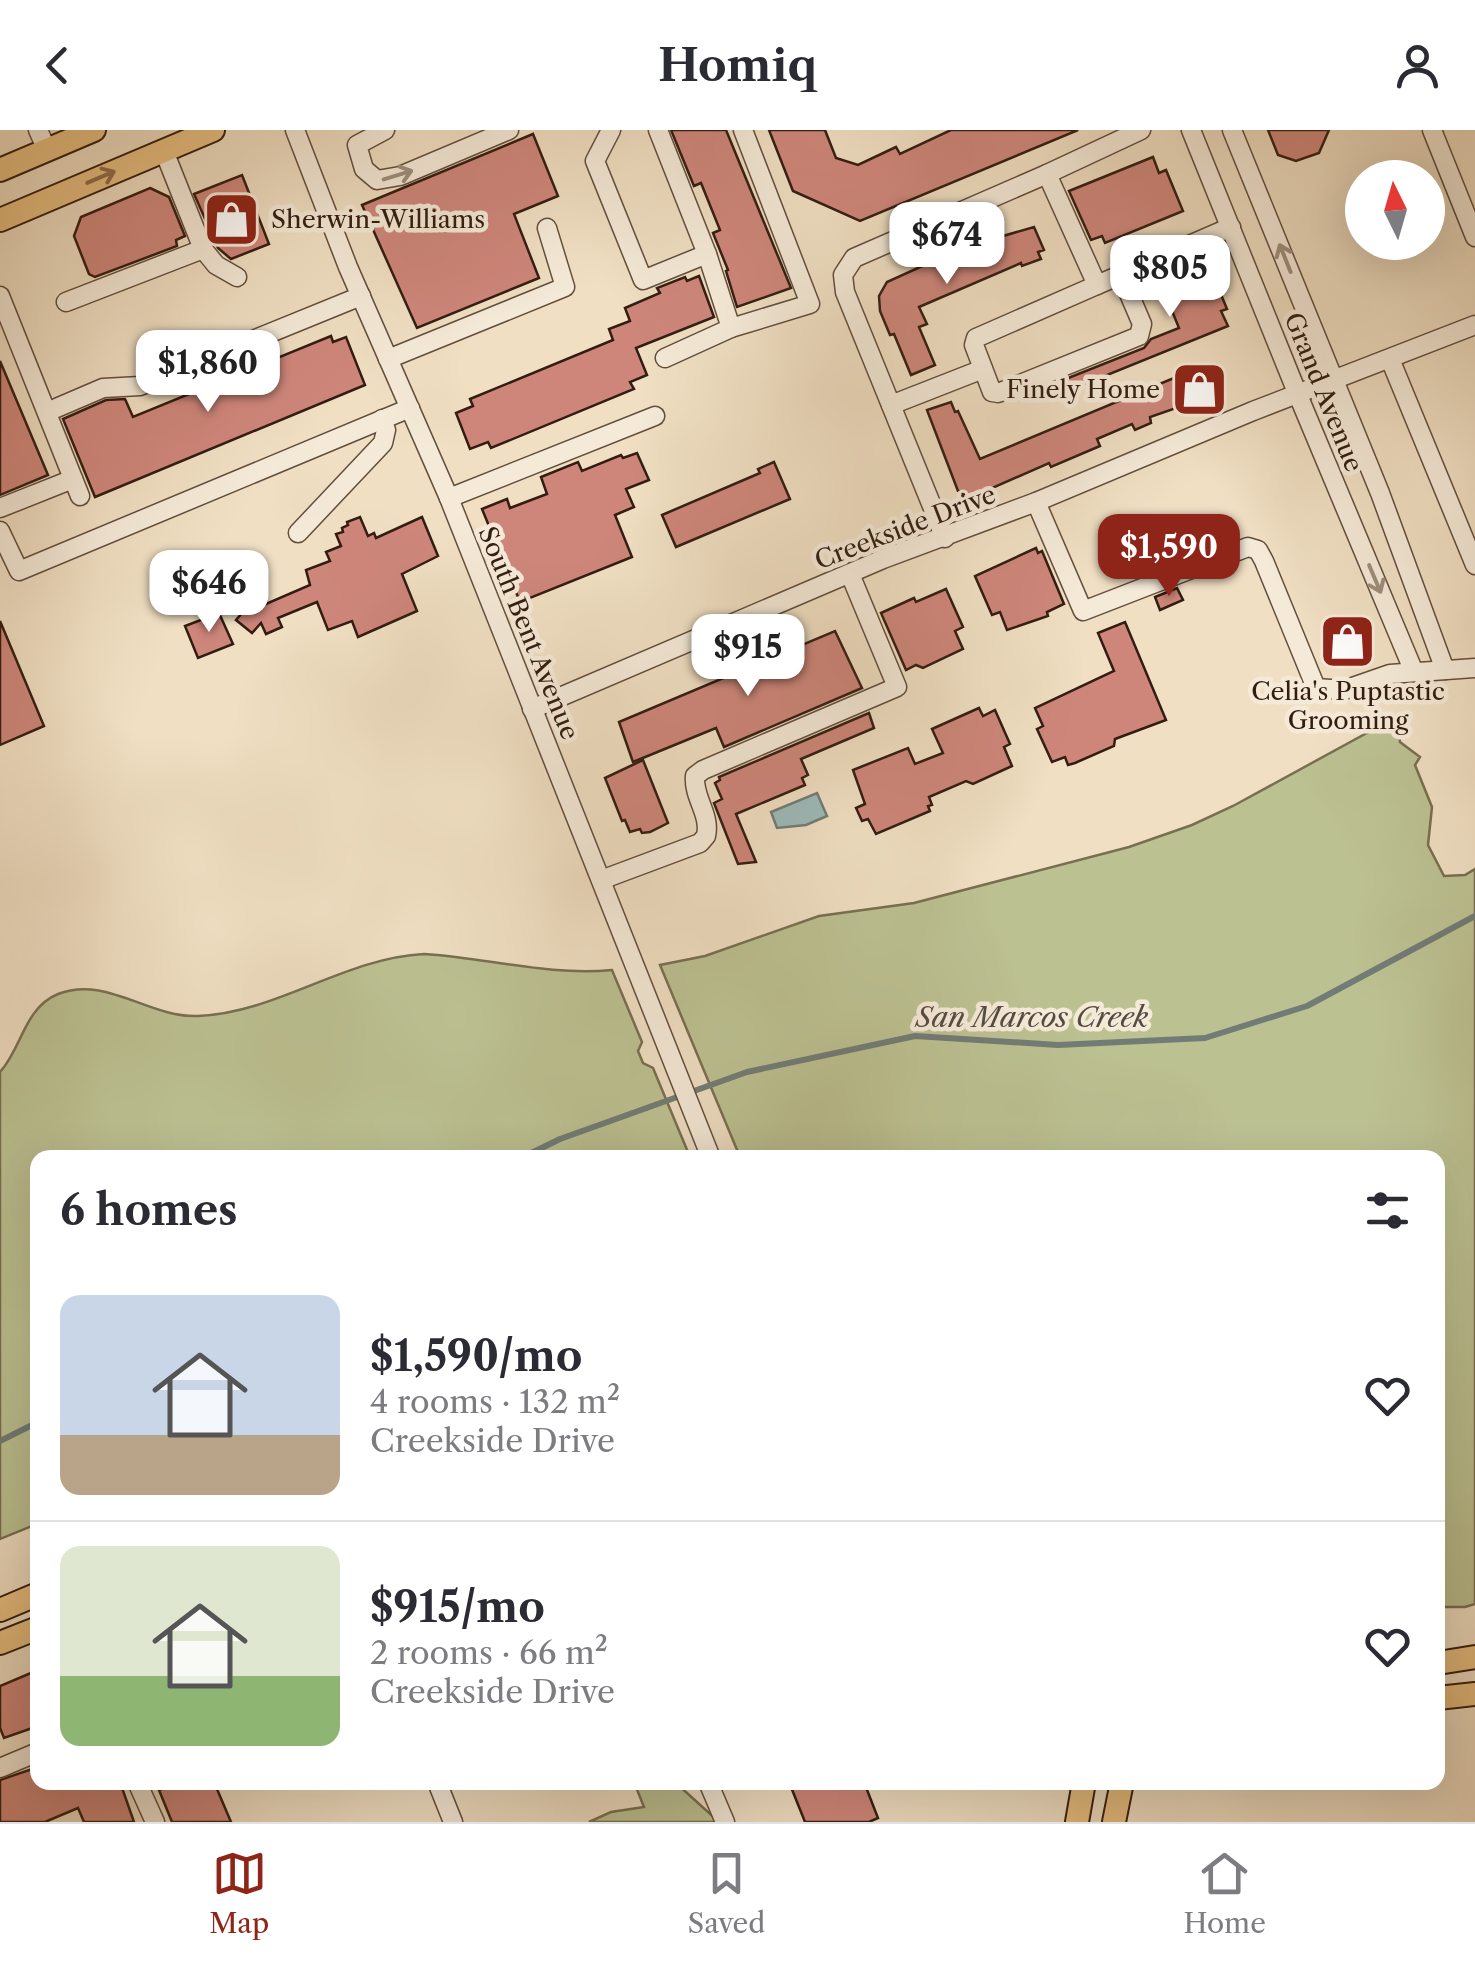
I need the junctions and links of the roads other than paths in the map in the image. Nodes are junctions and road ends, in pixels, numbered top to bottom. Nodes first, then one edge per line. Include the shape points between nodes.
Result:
1 (94, 130) edge
2 (213, 130) edge
3 (294, 130) edge
4 (385, 130) edge
5 (508, 130) edge
6 (611, 130) edge
7 (658, 130) edge
8 (743, 130) edge
9 (1142, 130) edge
10 (1192, 130) edge
11 (1232, 130) edge
12 (1432, 130) edge
13 (42, 140) edge
14 (164, 151) junction
15 (0, 170) edge
16 (1047, 174) junction
17 (0, 220) edge
18 (1230, 226) junction
19 (546, 228) dead end
20 (1475, 237) edge
21 (203, 249) junction
22 (707, 254) junction
23 (1121, 275) junction
24 (238, 276) dead end
25 (1097, 285) junction
26 (0, 296) edge
27 (360, 296) junction
28 (66, 302) dead end
29 (1475, 325) edge
30 (731, 328) junction
31 (665, 358) dead end
32 (1390, 358) junction
33 (388, 359) junction
34 (983, 369) junction
35 (1336, 381) junction
36 (1298, 395) junction
37 (891, 405) junction
38 (410, 408) junction
39 (48, 412) junction
40 (655, 416) dead end
41 (382, 419) junction
42 (449, 498) junction
43 (1036, 502) junction
44 (0, 508) edge
45 (0, 531) edge
46 (298, 533) dead end
47 (945, 538) junction
48 (1475, 565) edge
49 (850, 574) junction
50 (1475, 668) edge
51 (1445, 670) junction
52 (1414, 672) junction
53 (532, 709) junction
54 (601, 880) junction
55 (708, 1150) edge
56 (30, 1597) edge
57 (0, 1610) edge
58 (30, 1631) edge
59 (0, 1644) edge
60 (1475, 1657) edge
61 (1445, 1662) edge
62 (1475, 1694) edge
63 (1445, 1697) edge
64 (30, 1755) edge
65 (0, 1768) edge
66 (141, 1790) edge
67 (440, 1790) edge
68 (712, 1790) edge
69 (1082, 1790) edge
70 (1120, 1790) edge
71 (155, 1822) edge
72 (452, 1822) edge
73 (726, 1822) edge
74 (1076, 1822) edge
75 (1114, 1822) edge

1 - 13 main road
2 - 14 main road
3 - 27 street, South Bent Avenue
4 -> 5 street via 356,144 364,169 378,180
6 - 22 street via 595,160 644,280
7 - 22 street
8 - 30 street via 810,304
9 - 16 street
10 - 18 street, Grand Avenue
35 -> 11 street, Grand Avenue
12 - 20 street
13 - 15 main road
17 -> 14 main road
14 - 21 street
16 - 25 street
16 - 37 street via 848,266 845,292
18 - 23 street
18 - 36 street, Grand Avenue
19 - 33 street via 565,287
21 - 24 street
21 - 28 street
22 - 30 street
23 - 25 street
23 - 34 street via 1142,324 1139,336 998,394
25 - 34 street via 976,338
26 - 39 street
27 - 33 street, South Bent Avenue
27 - 39 street via 140,386 103,388
29 - 32 street, Creekside Drive
30 - 31 street
32 - 35 street, Creekside Drive
32 - 48 street
33 - 38 street, South Bent Avenue
34 - 37 street
35 - 36 street, Creekside Drive
35 - 51 street, Grand Avenue
36 - 43 street, Creekside Drive
36 -> 52 street, Grand Avenue
37 - 47 street
38 - 41 street
38 - 42 street, South Bent Avenue
39 - 44 street via 76,488
40 - 42 street
41 - 45 street via 19,572
41 - 46 street via 383,444
42 - 53 street, South Bent Avenue
43 - 47 street, Creekside Drive
43 - 52 street via 1083,610 1248,547 1264,561 1316,688 1344,690
47 - 49 street, Creekside Drive
49 - 53 street, Creekside Drive
49 - 54 street via 897,687 703,770 694,786 706,816 700,843
50 - 51 street
51 - 52 street
53 - 54 street, South Bent Avenue
54 - 55 street, South Bent Avenue
56 - 57 main road
58 - 59 main road
60 - 61 main road
62 - 63 main road
64 - 65 street
66 - 71 street
67 - 72 street
68 - 73 street
69 - 74 main road
70 - 75 main road

